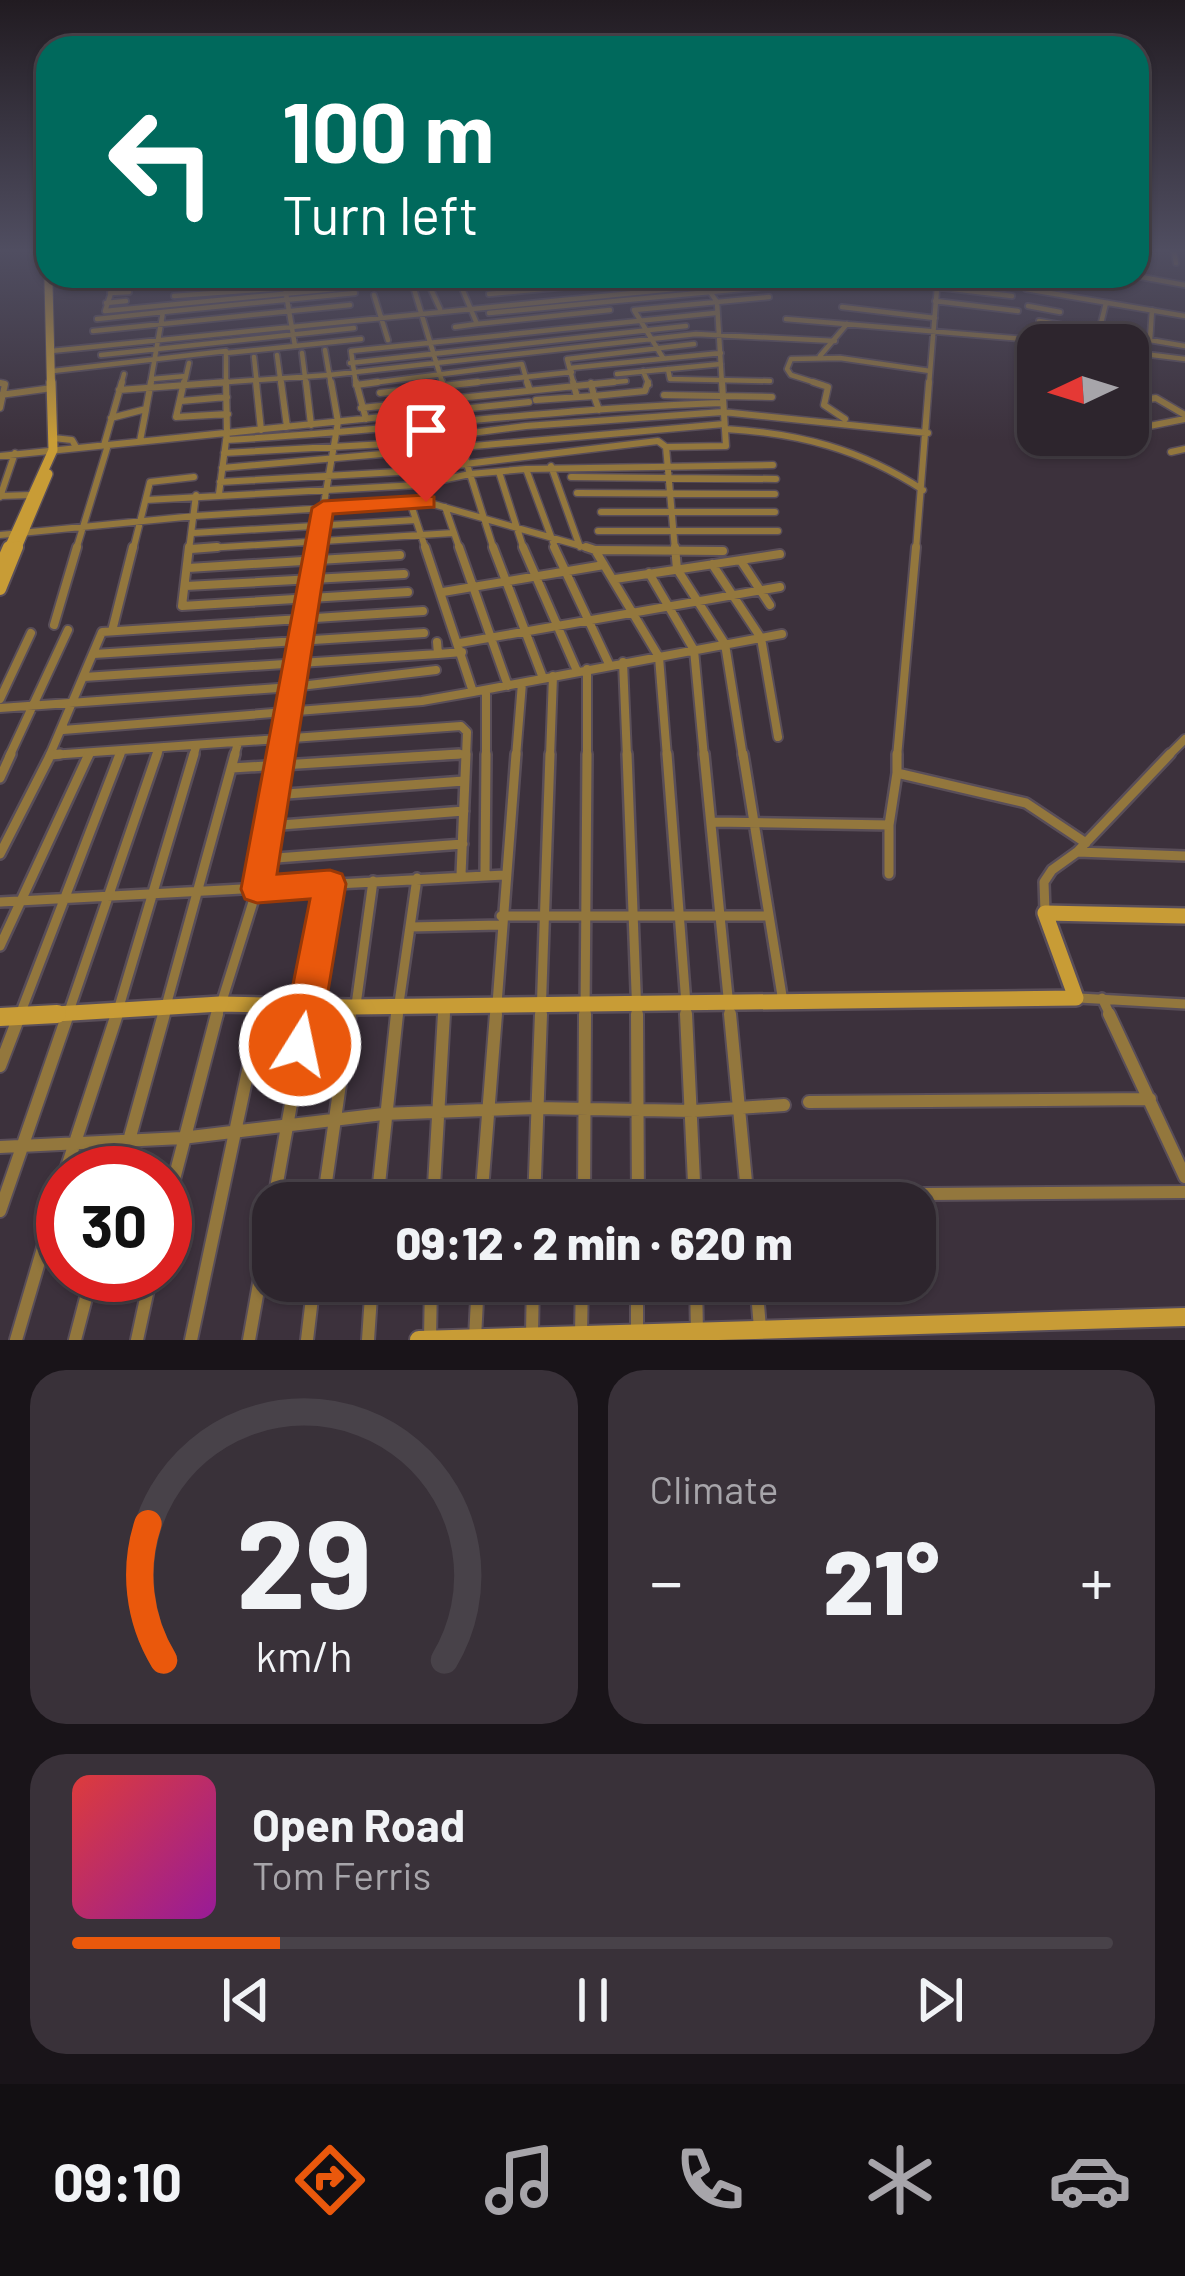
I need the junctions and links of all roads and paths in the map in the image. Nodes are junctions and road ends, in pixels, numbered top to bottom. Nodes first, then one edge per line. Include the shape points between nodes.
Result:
1 (50, 315) edge
2 (140, 315) edge
3 (164, 315) edge
4 (252, 315) edge
5 (290, 315) edge
6 (380, 315) junction
7 (385, 315) edge
8 (421, 315) edge
9 (473, 315) edge
10 (561, 315) edge
11 (634, 315) edge
12 (695, 315) edge
13 (715, 315) edge
14 (906, 315) edge
15 (935, 315) edge
16 (1059, 315) edge
17 (1152, 315) edge
18 (545, 316) junction
19 (935, 318) junction
20 (98, 319) dead end
21 (636, 319) junction
22 (786, 319) dead end
23 (1039, 321) dead end
24 (162, 323) junction
25 (292, 324) junction
26 (477, 324) junction
27 (847, 324) junction
28 (1056, 324) joint
29 (686, 326) dead end
30 (455, 327) dead end
31 (551, 327) junction
32 (354, 328) dead end
33 (643, 329) junction
34 (224, 332) junction
35 (93, 333) dead end
36 (934, 334) junction
37 (293, 335) junction
38 (720, 335) junction
39 (1017, 335) edge
40 (162, 337) junction
41 (361, 339) dead end
42 (388, 340) dead end
43 (649, 340) junction
44 (1150, 340) joint
45 (431, 341) junction
46 (835, 341) junction
47 (225, 343) junction
48 (694, 344) dead end
49 (295, 346) junction
50 (1185, 346) edge
51 (655, 348) junction
52 (159, 349) junction
53 (51, 350) junction
54 (325, 350) dead end
55 (435, 352) junction
56 (226, 353) junction
57 (302, 353) dead end
58 (721, 353) junction
59 (277, 355) dead end
60 (1149, 355) edge
61 (101, 356) dead end
62 (254, 357) dead end
63 (819, 357) junction
64 (663, 358) junction
65 (1185, 359) edge
66 (156, 360) junction
67 (350, 362) junction
68 (189, 363) dead end
69 (439, 363) junction
70 (721, 364) junction
71 (668, 369) junction
72 (53, 370) junction
73 (571, 370) junction
74 (930, 370) junction
75 (643, 371) junction
76 (352, 372) junction
77 (124, 374) dead end
78 (442, 374) junction
79 (617, 374) dead end
80 (329, 375) junction
81 (304, 376) junction
82 (526, 376) junction
83 (279, 379) junction
84 (722, 379) junction
85 (186, 380) junction
86 (254, 380) junction
87 (228, 381) junction
88 (626, 381) dead end
89 (770, 381) dead end
90 (0, 383) edge
91 (151, 383) junction
92 (591, 383) junction
93 (574, 384) junction
94 (356, 385) junction
95 (446, 386) junction
96 (52, 388) junction
97 (530, 388) junction
98 (119, 390) junction
99 (380, 393) dead end
100 (1, 395) edge
101 (664, 395) dead end
102 (595, 396) junction
103 (577, 397) junction
104 (772, 397) dead end
105 (228, 398) junction
106 (449, 398) junction
107 (1149, 399) edge
108 (181, 401) junction
109 (723, 404) junction
110 (598, 407) junction
111 (0, 408) edge
112 (362, 408) junction
113 (146, 409) junction
114 (453, 411) junction
115 (227, 414) junction
116 (1185, 417) edge
117 (111, 418) junction
118 (366, 419) junction
119 (602, 419) junction
120 (338, 422) junction
121 (455, 423) junction
122 (852, 423) junction
123 (311, 424) junction
124 (724, 426) junction
125 (1149, 426) edge
126 (287, 427) junction
127 (261, 430) junction
128 (607, 432) junction
129 (928, 433) junction
130 (335, 434) junction
131 (458, 435) junction
132 (227, 436) junction
133 (52, 438) junction
134 (140, 441) junction
135 (106, 445) junction
136 (611, 445) junction
137 (667, 447) junction
138 (76, 448) junction
139 (333, 448) junction
140 (461, 448) junction
141 (1185, 449) edge
142 (52, 450) junction
143 (1171, 452) dead end
144 (15, 453) junction
145 (224, 453) junction
146 (0, 456) edge
147 (331, 462) junction
148 (465, 462) junction
149 (669, 464) junction
150 (773, 465) dead end
151 (551, 466) junction
152 (222, 468) junction
153 (45, 469) junction
154 (526, 469) junction
155 (499, 472) junction
156 (470, 475) junction
157 (194, 477) dead end
158 (328, 477) junction
159 (571, 477) dead end
160 (671, 478) junction
161 (776, 479) dead end
162 (220, 482) junction
163 (923, 490) junction
164 (326, 491) junction
165 (577, 493) dead end
166 (219, 494) junction
167 (673, 494) junction
168 (775, 494) dead end
169 (30, 495) junction
170 (196, 495) junction
171 (0, 497) edge
172 (146, 500) junction
173 (410, 502) junction
174 (445, 507) junction
175 (323, 508) junction
176 (602, 512) dead end
177 (674, 512) junction
178 (776, 512) dead end
179 (195, 516) junction
180 (416, 520) junction
181 (482, 520) junction
182 (140, 521) junction
183 (320, 526) junction
184 (83, 527) junction
185 (514, 528) junction
186 (598, 531) dead end
187 (676, 531) junction
188 (778, 531) dead end
189 (453, 532) junction
190 (20, 533) junction
191 (193, 533) junction
192 (0, 536) edge
193 (424, 538) junction
194 (551, 539) junction
195 (317, 542) junction
196 (581, 548) junction
197 (191, 549) junction
198 (595, 550) junction
199 (676, 551) junction
200 (723, 551) dead end
201 (780, 554) dead end
202 (400, 555) dead end
203 (314, 560) junction
204 (740, 560) junction
205 (712, 564) junction
206 (604, 565) junction
207 (0, 567) edge
208 (188, 568) junction
209 (676, 568) junction
210 (567, 572) junction
211 (649, 573) junction
212 (404, 574) dead end
213 (537, 577) junction
214 (615, 579) junction
215 (310, 580) junction
216 (505, 582) junction
217 (186, 586) junction
218 (473, 587) junction
219 (780, 587) dead end
220 (0, 589) edge
221 (760, 590) junction
222 (408, 592) dead end
223 (443, 592) junction
224 (730, 596) junction
225 (307, 599) junction
226 (698, 601) junction
227 (770, 605) dead end
228 (667, 606) junction
229 (423, 611) dead end
230 (634, 611) junction
231 (304, 619) junction
232 (587, 620) junction
233 (55, 625) dead end
234 (559, 626) junction
235 (68, 630) dead end
236 (112, 631) junction
237 (525, 631) junction
238 (31, 633) dead end
239 (424, 633) dead end
240 (782, 634) dead end
241 (491, 636) junction
242 (760, 638) junction
243 (300, 640) junction
244 (437, 642) dead end
245 (725, 644) junction
246 (461, 648) junction
247 (694, 650) junction
248 (438, 653) junction
249 (94, 654) junction
250 (659, 657) junction
251 (623, 662) junction
252 (296, 663) junction
253 (609, 664) junction
254 (436, 670) dead end
255 (582, 670) junction
256 (84, 677) junction
257 (548, 677) junction
258 (522, 683) junction
259 (508, 686) junction
260 (292, 687) junction
261 (486, 690) junction
262 (473, 692) junction
263 (74, 703) junction
264 (0, 704) edge
265 (33, 706) junction
266 (288, 712) junction
267 (63, 730) junction
268 (778, 737) dead end
269 (1185, 739) edge
270 (283, 740) junction
271 (238, 743) junction
272 (196, 747) junction
273 (159, 749) junction
274 (121, 752) junction
275 (90, 753) junction
276 (465, 754) junction
277 (51, 755) junction
278 (278, 766) junction
279 (232, 768) junction
280 (897, 773) junction
281 (0, 778) edge
282 (464, 781) junction
283 (274, 795) junction
284 (464, 811) junction
285 (713, 822) junction
286 (754, 822) junction
287 (889, 825) junction
288 (268, 826) junction
289 (1086, 843) junction
290 (1185, 843) edge
291 (463, 844) junction
292 (1077, 852) junction
293 (0, 854) edge
294 (1172, 856) junction
295 (1185, 856) edge
296 (262, 859) junction
297 (889, 874) dead end
298 (461, 875) junction
299 (485, 875) junction
300 (504, 875) junction
301 (417, 878) junction
302 (374, 881) junction
303 (330, 884) junction
304 (257, 889) junction
305 (197, 896) junction
306 (155, 898) junction
307 (108, 899) junction
308 (63, 900) junction
309 (19, 901) junction
310 (0, 902) edge
311 (1045, 913) junction
312 (634, 916) junction
313 (677, 916) junction
314 (723, 916) junction
315 (770, 916) junction
316 (1185, 916) edge
317 (544, 917) junction
318 (587, 918) junction
319 (500, 920) junction
320 (410, 927) junction
321 (0, 946) edge
322 (1076, 998) junction
323 (1102, 998) junction
324 (784, 1002) junction
325 (539, 1003) junction
326 (584, 1003) junction
327 (638, 1003) junction
328 (685, 1003) junction
329 (732, 1003) junction
330 (220, 1004) junction
331 (444, 1004) junction
332 (494, 1004) junction
333 (1185, 1004) edge
334 (261, 1005) junction
335 (307, 1005) junction
336 (353, 1007) junction
337 (400, 1007) junction
338 (166, 1008) junction
339 (118, 1009) junction
340 (70, 1012) junction
341 (20, 1016) junction
342 (0, 1017) edge
343 (0, 1066) edge
344 (1150, 1100) junction
345 (808, 1102) dead end
346 (784, 1105) dead end
347 (536, 1108) junction
348 (587, 1108) junction
349 (739, 1108) junction
350 (486, 1110) junction
351 (639, 1111) junction
352 (694, 1111) junction
353 (435, 1112) junction
354 (383, 1114) junction
355 (332, 1119) junction
356 (286, 1125) junction
357 (234, 1131) junction
358 (182, 1138) junction
359 (128, 1143) junction
360 (74, 1144) junction
361 (22, 1146) junction
362 (127, 1146) edge
363 (180, 1146) edge
364 (0, 1147) edge
365 (1185, 1177) edge
366 (325, 1182) edge
367 (378, 1182) edge
368 (433, 1182) edge
369 (483, 1182) edge
370 (535, 1182) edge
371 (585, 1182) edge
372 (638, 1182) edge
373 (695, 1182) edge
374 (746, 1182) edge
375 (1185, 1192) edge
376 (936, 1194) edge
377 (0, 1210) edge
378 (36, 1272) edge
379 (85, 1302) edge
380 (146, 1302) edge
381 (312, 1302) edge
382 (371, 1302) edge
383 (431, 1302) edge
384 (477, 1302) edge
385 (533, 1302) edge
386 (582, 1302) edge
387 (638, 1302) edge
388 (696, 1302) edge
389 (758, 1302) edge
390 (1185, 1317) edge
391 (760, 1329) junction
392 (697, 1336) edge
393 (637, 1337) edge
394 (581, 1338) edge
395 (16, 1340) edge
396 (75, 1340) edge
397 (137, 1340) edge
398 (191, 1340) edge
399 (249, 1340) edge
400 (307, 1340) edge
401 (368, 1340) edge
402 (419, 1340) edge
403 (430, 1340) edge
404 (476, 1340) edge
405 (532, 1340) edge

1 - 53 street
2 - 20 street
3 - 24 street
4 - 24 street
5 - 25 street
6 - 7 street
6 - 25 street
6 - 42 street
8 - 45 street
9 - 26 street
10 - 18 street
11 - 21 street
12 - 21 street
13 - 38 street
14 - 19 street
15 - 19 street
16 - 28 street
17 - 44 street
18 - 26 street
18 - 31 street
19 - 36 street
21 - 31 street
21 - 33 street
22 - 27 street
23 - 28 street
24 - 35 street
24 - 40 street
25 - 34 street
25 - 37 street
26 - 30 street
27 - 36 street
27 - 46 street
29 - 33 street
31 - 45 street
32 - 37 street
33 - 43 street
33 - 55 street
34 - 40 street
34 - 47 street
36 - 39 street
36 - 74 street
37 - 47 street
37 - 49 street
38 - 43 street
38 - 46 street
38 - 58 street
40 - 52 street
40 - 53 street
41 - 49 street
43 - 51 street
43 - 69 street
44 - 50 street
45 - 55 street
45 - 67 street via 351,351
46 - 63 street
47 - 52 street
47 - 56 street
48 - 51 street
49 - 56 street
51 - 64 street
51 - 73 street via 567,359
52 - 61 street
52 - 66 street
53 - 72 street
54 - 80 street
55 - 67 street
55 - 69 street
56 - 66 street
56 - 87 street
57 - 81 street
58 - 64 street
58 - 70 street
59 - 83 street
60 - 65 street
62 - 86 street
63 - 74 street
63 - 122 street via 791,359 787,369 829,387 824,405
64 - 73 street
66 - 72 street
66 - 91 street
67 - 76 street
68 - 85 street
69 - 76 street
69 - 78 street
70 - 71 street
70 - 84 street
71 - 75 street
71 - 84 street via 670,379
72 - 96 street
73 - 82 street
73 - 93 street
74 - 129 street
75 - 79 street
75 - 102 street via 648,390
76 - 80 street
76 - 94 street
77 - 98 street
78 - 82 street via 522,364
78 - 94 street
78 - 95 street
80 - 81 street
80 - 120 street
81 - 83 street
81 - 123 street
82 - 95 street
82 - 97 street
83 - 86 street
83 - 126 street
84 - 89 street
84 - 109 street
85 - 87 street
85 - 91 street
85 - 108 street
86 - 87 street
86 - 127 street
87 - 105 street
88 - 92 street
90 - 100 street
91 - 98 street
91 - 113 street
92 - 93 street
92 - 102 street
93 - 97 street
93 - 103 street
94 - 112 street
95 - 99 street
95 - 106 street
96 - 100 street
96 - 133 street
97 - 106 street
98 - 117 street
100 - 111 street
101 - 109 street
102 - 103 street
102 - 110 street
103 - 114 street
104 - 109 street
105 - 108 street
105 - 115 street
106 - 112 street
106 - 114 street
107 - 116 street
108 - 115 street via 178,418
109 - 110 street
109 - 119 street
109 - 122 street
109 - 124 street
110 - 119 street
110 - 121 street
112 - 118 street
113 - 117 street
113 - 134 street
114 - 118 street
114 - 121 street
115 - 132 street
116 - 125 street
117 - 135 street
118 - 120 street
119 - 128 street
119 - 131 street
120 - 123 street
120 - 130 street
121 - 130 street
121 - 131 street
122 - 129 street
123 - 126 street
124 - 128 street
124 - 137 street via 727,446
124 - 163 street via 872,456
126 - 127 street
127 - 132 street
128 - 136 street
128 - 140 street
129 - 163 street
130 - 132 street
130 - 139 street
131 - 139 street
131 - 140 street
132 - 134 street
132 - 145 street
133 - 138 street
133 - 142 street
134 - 135 street
135 - 138 street
135 - 184 street
136 - 137 street
136 - 148 street
137 - 149 street
138 - 142 street
139 - 145 street
139 - 147 street
140 - 147 street
140 - 148 street
141 - 143 street
142 - 144 street
142 - 153 street
144 - 146 street
144 - 171 street
145 - 152 street
147 - 152 street
147 - 158 street
148 - 156 street
148 - 158 street
149 - 150 street
149 - 151 street
149 - 160 street
151 - 154 street
151 - 196 street
152 - 162 street
153 - 169 street
153 - 190 street
154 - 155 street
154 - 194 street
155 - 156 street
155 - 185 street
156 - 164 street
156 - 181 street
157 - 172 street via 150,482
158 - 162 street
158 - 164 street
159 - 160 street
160 - 161 street
160 - 167 street
162 - 166 street
163 - 280 street via 896,703
164 - 166 street
164 - 175 street
165 - 167 street
166 - 170 street
167 - 168 street
167 - 177 street
169 - 171 street
169 - 190 street
170 - 172 street
170 - 179 street
172 - 182 street
173 - 174 street
173 - 175 street
173 - 180 street
174 - 181 street
174 - 189 street
175 - 179 street
175 - 183 street
176 - 177 street
177 - 178 street
177 - 187 street
179 - 182 street
179 - 191 street
180 - 183 street
180 - 193 street
181 - 185 street
181 - 216 street
182 - 184 street
182 - 236 street
183 - 191 street
183 - 195 street
184 - 190 street
184 - 233 street
185 - 194 street
185 - 213 street
186 - 187 street
187 - 188 street
187 - 199 street
189 - 193 street
189 - 218 street
190 - 192 street
190 - 207 street
190 - 220 street
191 - 197 street
193 - 195 street
193 - 223 street
194 - 196 street
194 - 210 street
195 - 197 street
195 - 203 street
196 - 198 street
197 - 208 street
198 - 199 street
198 - 206 street
199 - 200 street
199 - 209 street
201 - 204 street
202 - 203 street
203 - 208 street
203 - 215 street
204 - 205 street
204 - 221 street
205 - 209 street
205 - 224 street
206 - 210 street
206 - 214 street
208 - 217 street
209 - 211 street
209 - 226 street
210 - 213 street
210 - 232 street
211 - 214 street
211 - 228 street
212 - 215 street
213 - 216 street
213 - 234 street
214 - 230 street
215 - 217 street
215 - 225 street
216 - 218 street
216 - 237 street
217 - 225 street via 182,606
218 - 223 street
218 - 241 street
219 - 221 street
221 - 224 street
221 - 227 street
222 - 225 street
223 - 246 street
224 - 226 street
224 - 242 street
225 - 231 street
226 - 228 street
226 - 245 street
228 - 230 street
228 - 247 street
229 - 231 street
230 - 232 street
230 - 250 street
231 - 236 street
231 - 243 street
232 - 234 street
232 - 253 street
234 - 237 street
234 - 255 street
235 - 265 street
236 - 249 street via 102,632
237 - 241 street
237 - 257 street
238 - 264 street
239 - 243 street
240 - 242 street
241 - 246 street
241 - 259 street
242 - 245 street
242 - 268 street
243 - 249 street
243 - 252 street
244 - 248 street
245 - 247 street
245 - 286 street
246 - 248 street
246 - 262 street
247 - 250 street
247 - 285 street
248 - 252 street
249 - 256 street
250 - 251 street
250 - 313 street
251 - 253 street
251 - 312 street
252 - 256 street
252 - 260 street
253 - 255 street
254 - 260 street
255 - 257 street
255 - 318 street
256 - 263 street
257 - 258 street
257 - 317 street
258 - 259 street
258 - 300 street
259 - 261 street
260 - 263 street
260 - 266 street
261 - 262 street
261 - 299 street
262 - 266 street
263 - 265 street
263 - 267 street
264 - 265 street
265 - 281 street
266 - 267 street
266 - 270 street
267 - 277 street
269 - 289 street
270 - 271 street
270 - 276 street via 461,726
270 - 278 street
271 - 272 street
271 - 279 street
272 - 273 street
272 - 306 street
273 - 274 street
273 - 307 street
274 - 275 street
274 - 308 street
275 - 277 street
275 - 309 street
276 - 278 street
276 - 282 street
277 - 293 street
278 - 279 street
278 - 283 street
279 - 305 street
280 - 287 street
280 - 289 street via 1026,803
282 - 283 street
282 - 284 street
283 - 288 street
284 - 288 street
284 - 291 street
285 - 286 street
285 - 314 street
286 - 287 street
286 - 315 street
287 - 297 street
288 - 296 street
289 - 292 street
290 - 294 street
291 - 296 street
291 - 298 street
292 - 294 street
292 - 311 street via 1044,882
294 - 295 street
296 - 304 street
298 - 299 street
298 - 301 street
299 - 300 street
300 - 319 street
301 - 302 street
301 - 320 street
302 - 303 street
302 - 336 street
303 - 304 street
303 - 335 street
304 - 305 street
304 - 330 street
305 - 306 street
305 - 338 street
306 - 307 street
306 - 339 street
307 - 308 street
307 - 340 street
308 - 309 street
308 - 341 street
309 - 310 street
309 - 321 street
311 - 316 street
311 - 322 street
312 - 313 street
312 - 318 street
312 - 327 street
313 - 314 street
313 - 328 street
314 - 315 street
314 - 329 street
315 - 324 street
317 - 318 street
317 - 319 street
317 - 325 street
318 - 326 street
319 - 320 street
319 - 332 street
320 - 337 street
322 - 323 street
322 - 324 street
323 - 333 street
323 - 344 street
324 - 329 street
325 - 326 street
325 - 332 street
325 - 347 street
326 - 327 street
326 - 348 street
327 - 328 street
327 - 351 street
328 - 329 street
328 - 352 street
329 - 349 street
330 - 334 street
330 - 338 street
330 - 358 street
331 - 332 street
331 - 337 street
331 - 353 street
332 - 350 street
334 - 335 street
334 - 357 street
335 - 336 street
335 - 356 street
336 - 337 street
336 - 355 street
337 - 354 street
338 - 339 street
338 - 359 street
339 - 340 street
339 - 360 street
340 - 341 street
340 - 361 street
341 - 342 street
341 - 343 street
344 - 345 street
344 - 365 street
346 - 349 street
347 - 348 street
347 - 350 street
347 - 370 street
348 - 351 street
348 - 371 street
349 - 352 street
349 - 374 street
350 - 353 street
350 - 369 street
351 - 352 street
351 - 372 street
352 - 373 street
353 - 354 street
353 - 368 street
354 - 355 street
354 - 367 street
355 - 356 street
355 - 366 street
356 - 357 street
356 - 399 street
357 - 358 street
357 - 398 street
358 - 359 street
358 - 363 street
359 - 360 street
359 - 362 street
360 - 361 street
361 - 364 street
361 - 377 street
375 - 376 street
378 - 395 street
379 - 396 street
380 - 397 street
381 - 400 street
382 - 401 street
383 - 403 street
384 - 404 street
385 - 405 street
386 - 394 street
387 - 393 street
388 - 392 street
389 - 391 street
390 - 391 street
391 - 392 street
392 - 393 street
393 - 394 street
394 - 405 street
402 - 403 street
403 - 404 street
404 - 405 street

